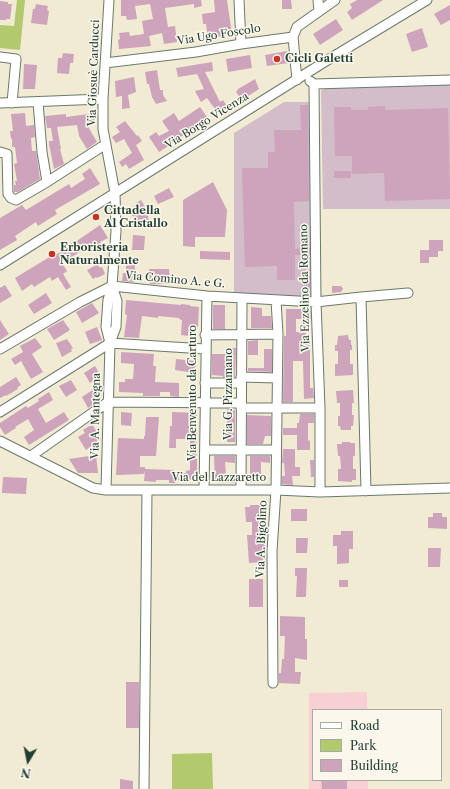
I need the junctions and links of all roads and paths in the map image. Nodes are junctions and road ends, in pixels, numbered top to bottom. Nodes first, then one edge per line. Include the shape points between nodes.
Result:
1 (106, 0) edge
2 (239, 0) edge
3 (318, 0) edge
4 (335, 0) edge
5 (427, 0) edge
6 (319, 11) junction
7 (293, 37) junction
8 (241, 44) junction
9 (0, 57) edge
10 (105, 63) junction
11 (301, 78) junction
12 (450, 80) edge
13 (314, 84) junction
14 (102, 99) junction
15 (38, 102) junction
16 (0, 103) edge
17 (12, 103) junction
18 (106, 144) junction
19 (0, 152) edge
20 (47, 182) junction
21 (115, 193) junction
22 (0, 264) edge
23 (112, 286) junction
24 (408, 293) dead end
25 (206, 296) junction
26 (361, 297) junction
27 (242, 298) junction
28 (276, 300) junction
29 (316, 302) junction
30 (278, 334) junction
31 (205, 335) junction
32 (241, 335) junction
33 (110, 343) junction
34 (0, 349) edge
35 (205, 349) junction
36 (277, 378) junction
37 (241, 380) junction
38 (205, 383) junction
39 (108, 402) junction
40 (204, 402) junction
41 (241, 405) junction
42 (277, 408) junction
43 (320, 408) junction
44 (0, 412) edge
45 (0, 442) edge
46 (205, 450) junction
47 (241, 450) junction
48 (276, 450) junction
49 (31, 456) junction
50 (450, 488) edge
51 (106, 490) junction
52 (204, 490) junction
53 (241, 490) junction
54 (276, 490) junction
55 (146, 491) junction
56 (366, 491) junction
57 (320, 492) junction
58 (273, 683) dead end
59 (144, 789) edge

1 - 10 street, Via Giosuè Carducci
2 - 8 street
3 - 6 street
4 - 6 street
5 - 11 street, Via Borgo Vicenza
6 - 7 street via 297,27
7 - 8 street, Via Ugo Foscolo
7 - 11 street
8 - 10 street, Via Ugo Foscolo
9 - 17 street via 16,59
10 - 14 street, Via Giosuè Carducci
11 - 13 street
11 - 21 street, Via Borgo Vicenza
12 - 13 street
13 - 29 street, Via Ezzelino da Romano
14 - 15 street
14 - 18 street, Via Giosuè Carducci
15 - 17 street
15 - 20 street
16 - 17 street
18 - 20 street
18 - 21 street, Via Giosuè Carducci
19 - 20 street via 7,154 8,194 11,198 16,200
21 - 22 street, Via Borgo Vicenza
21 - 23 street, Via A. Mantegna via 116,231
23 - 25 street, Via Comino A. e G.
23 - 33 street, Via A. Mantegna via 106,327
23 - 34 street, Via Comino A. e G.
24 - 26 street, Via Comino A. e G.
25 - 27 street, Via Comino A. e G.
25 - 31 street, Via Benvenuto da Carturo
26 - 29 street, Via Comino A. e G.
26 - 56 street
27 - 28 street, Via Comino A. e G.
27 - 32 street, Via G. Pizzamano
28 - 29 street, Via Comino A. e G.
28 - 30 street, Via A. Bigolino
29 - 43 street, Via Ezzelino da Romano
30 - 32 street
30 - 36 street, Via A. Bigolino
31 - 32 street
31 - 35 street, Via Benvenuto da Carturo
32 - 37 street, Via G. Pizzamano
33 - 35 street
33 - 39 street, Via A. Mantegna
33 - 44 street
35 - 38 street, Via Benvenuto da Carturo
36 - 37 street
36 - 42 street, Via A. Bigolino
37 - 38 street
37 - 41 street, Via G. Pizzamano
38 - 40 street, Via Benvenuto da Carturo
39 - 40 street
39 - 49 street
39 - 51 street, Via A. Mantegna
40 - 41 street
40 - 46 street, Via Benvenuto da Carturo
41 - 42 street
41 - 47 street, Via G. Pizzamano
42 - 43 street
42 - 48 street, Via A. Bigolino
43 - 57 street, Via Ezzelino da Romano
45 - 49 street, Via del Lazzaretto
46 - 47 street
46 - 52 street, Via Benvenuto da Carturo
47 - 48 street
47 - 53 street, Via G. Pizzamano
48 - 54 street, Via A. Bigolino
49 - 51 street, Via del Lazzaretto via 93,488
50 - 56 street, Via del Lazzaretto
51 - 55 street, Via del Lazzaretto
52 - 53 street, Via del Lazzaretto
52 - 55 street, Via del Lazzaretto
53 - 54 street, Via del Lazzaretto
54 - 57 street, Via del Lazzaretto
54 - 58 street, Via A. Bigolino via 272,551
55 - 59 street
56 - 57 street, Via del Lazzaretto

